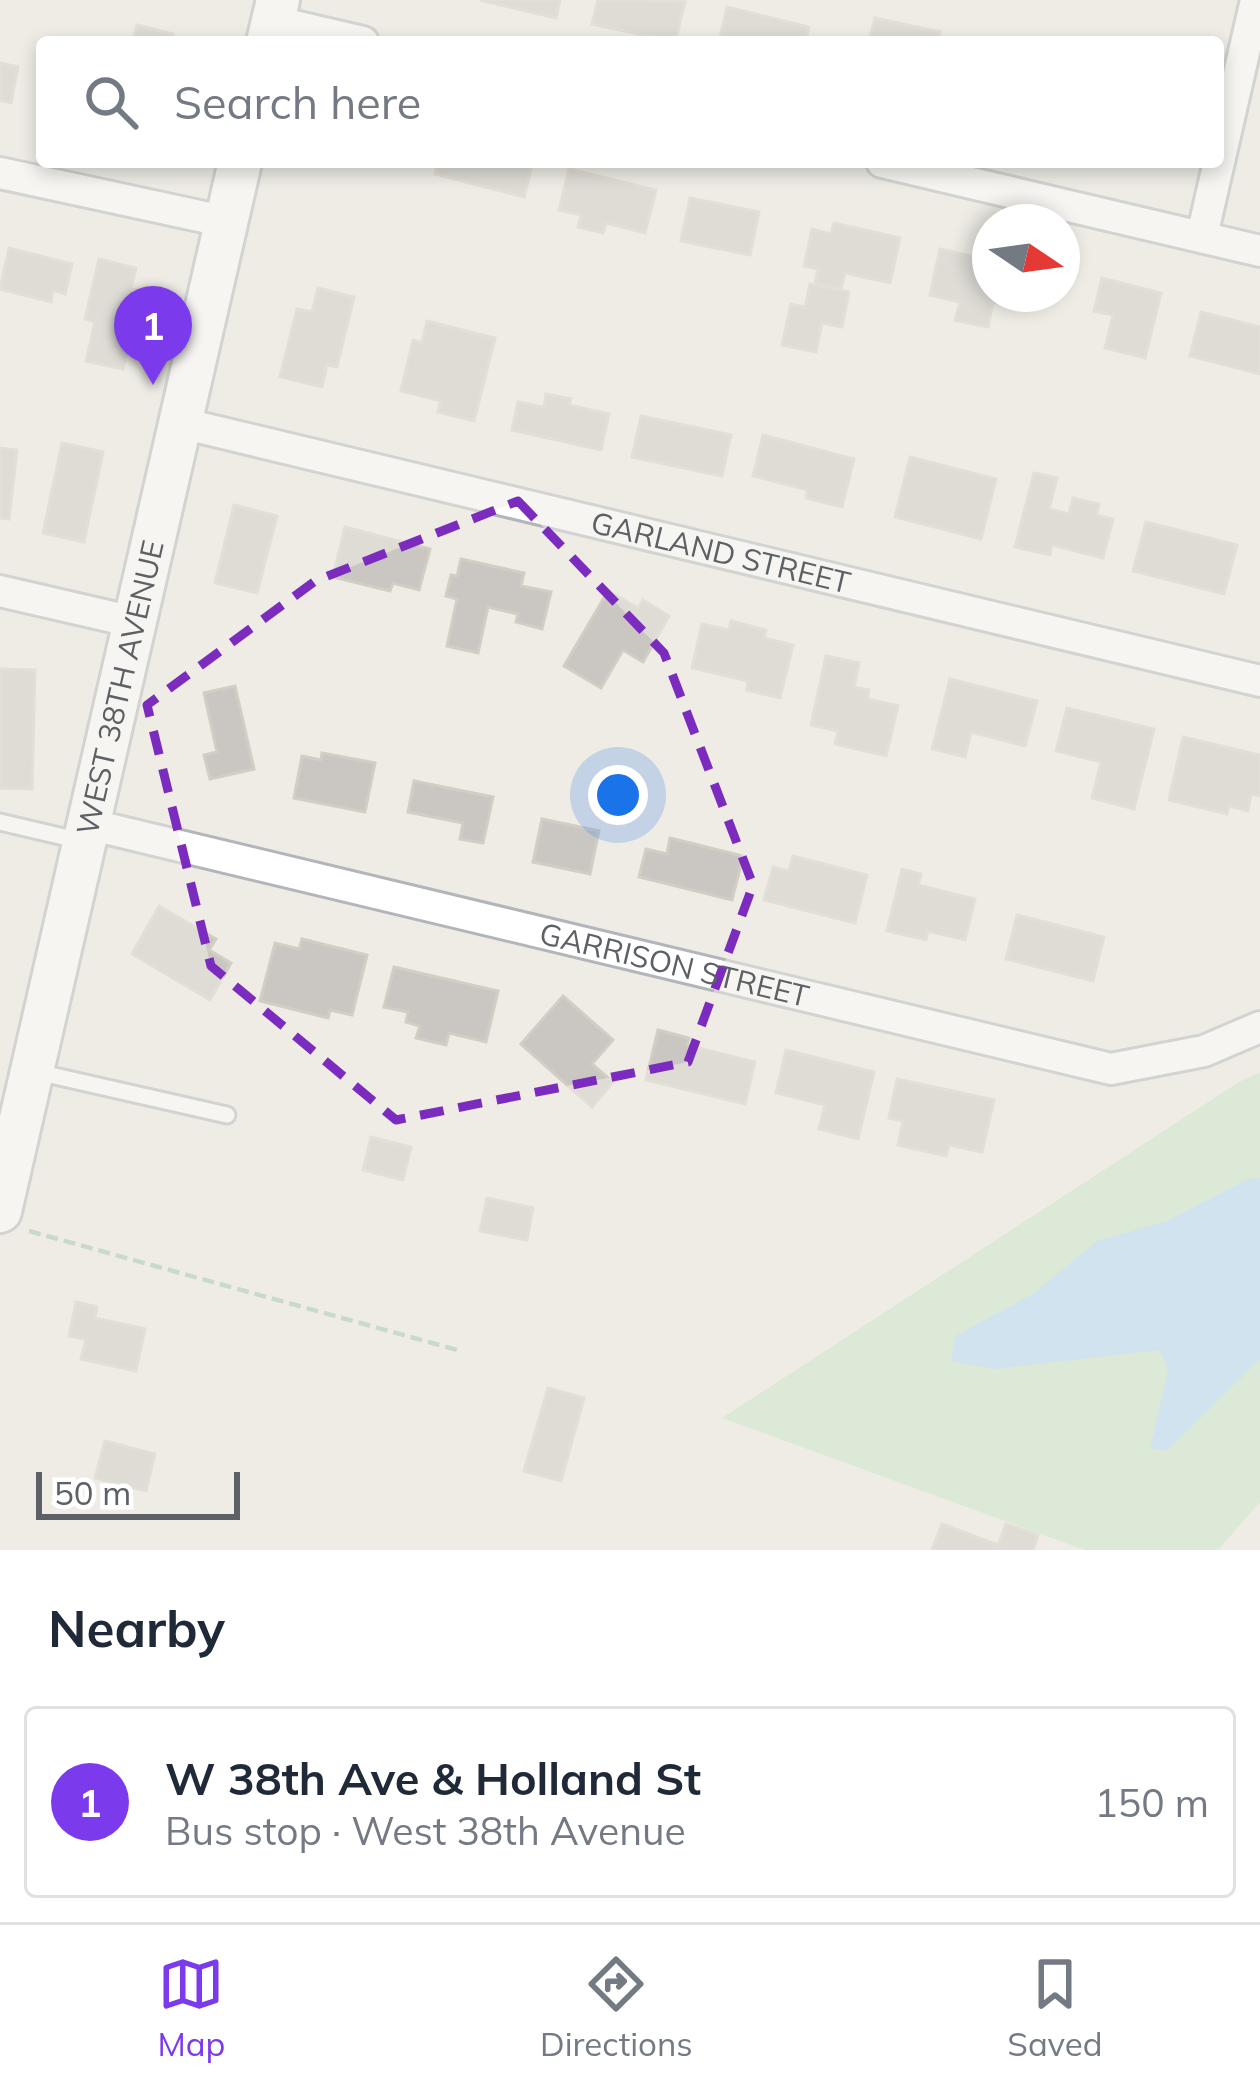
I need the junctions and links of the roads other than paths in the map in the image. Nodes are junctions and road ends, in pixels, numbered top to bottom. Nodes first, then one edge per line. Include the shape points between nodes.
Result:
1 (1256, 0) edge
2 (273, 21) edge
3 (337, 36) edge
4 (1224, 140) edge
5 (239, 168) edge
6 (908, 168) edge
7 (1218, 168) edge
8 (0, 173) edge
9 (226, 221) junction
10 (1202, 236) junction
11 (1260, 251) edge
12 (181, 423) junction
13 (0, 591) edge
14 (134, 622) junction
15 (1260, 681) edge
16 (0, 822) edge
17 (86, 833) junction
18 (1260, 1027) edge
19 (32, 1071) junction
20 (227, 1115) dead end
21 (6, 1213) edge

1 - 4 street
2 - 3 street
5 - 9 main road, WEST 38TH AVENUE
6 - 10 street
7 - 10 street
8 - 9 street
9 - 12 main road, WEST 38TH AVENUE
10 - 11 street
12 - 14 main road, WEST 38TH AVENUE
12 - 15 street, GARLAND STREET
13 - 14 street
14 - 17 main road, WEST 38TH AVENUE
16 - 17 lane
17 - 18 street, GARRISON STREET via 1111,1069 1204,1051
17 - 19 main road, WEST 38TH AVENUE
19 - 20 lane
19 - 21 main road, WEST 38TH AVENUE

